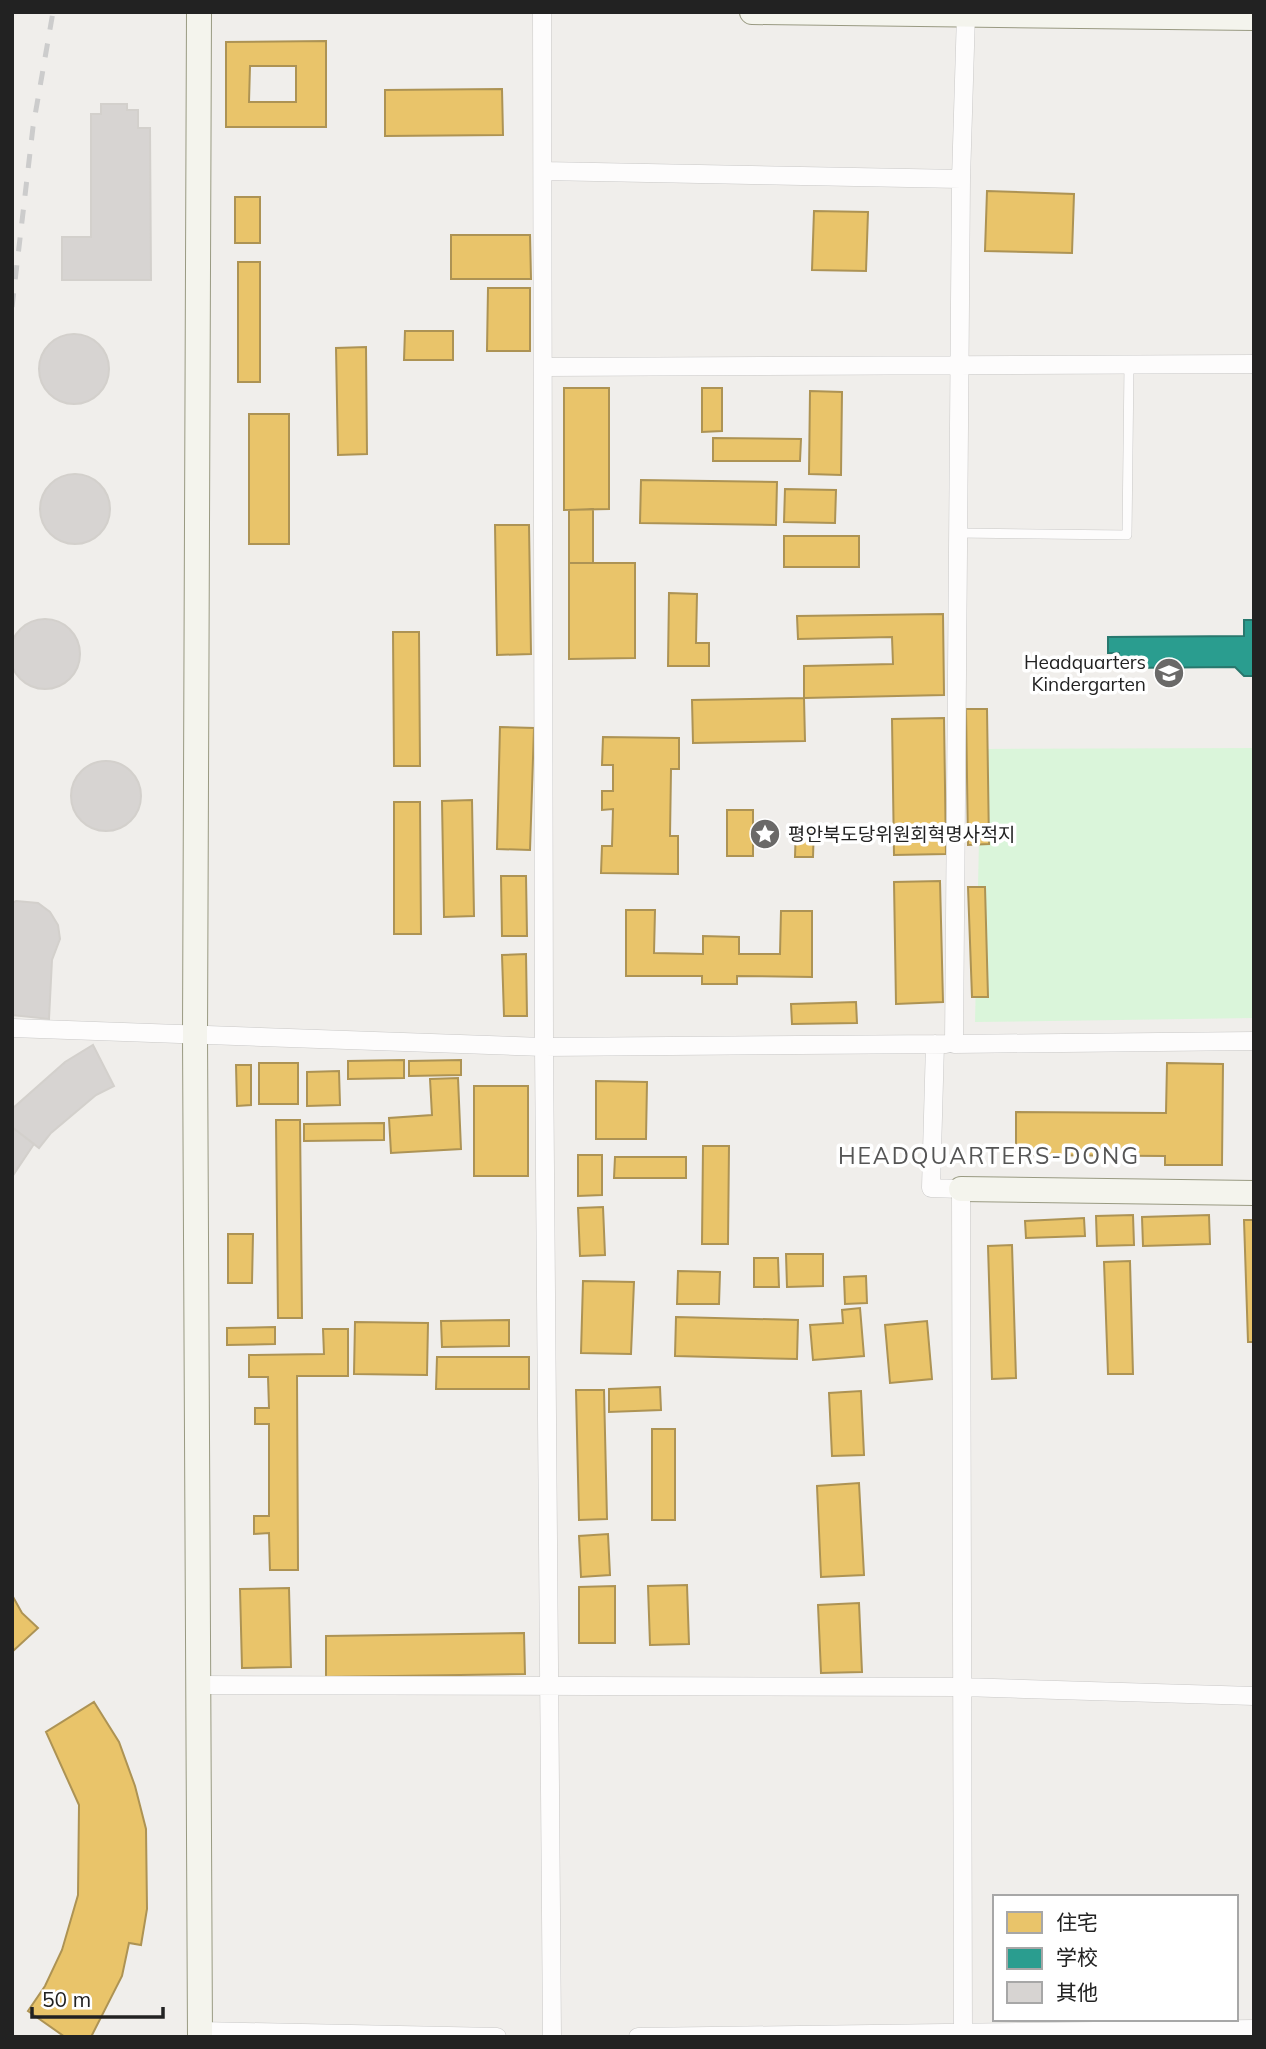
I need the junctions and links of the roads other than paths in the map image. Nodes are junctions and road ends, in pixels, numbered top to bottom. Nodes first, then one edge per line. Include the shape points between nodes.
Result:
1 (199, 12) edge
2 (542, 12) edge
3 (752, 12) edge
4 (965, 14) junction
5 (1254, 18) edge
6 (543, 171) junction
7 (961, 179) junction
8 (1254, 364) edge
9 (960, 365) junction
10 (1129, 365) junction
11 (544, 367) junction
12 (958, 533) junction
13 (12, 1028) edge
14 (195, 1035) junction
15 (1254, 1041) edge
16 (935, 1044) junction
17 (954, 1044) junction
18 (544, 1047) junction
19 (961, 1189) junction
20 (1254, 1193) edge
21 (198, 1685) junction
22 (550, 1686) junction
23 (962, 1687) junction
24 (1254, 1696) edge
25 (1254, 2029) edge
26 (200, 2034) edge
27 (497, 2037) edge
28 (552, 2037) edge
29 (638, 2037) edge
30 (963, 2037) edge

1 - 14 street
2 - 6 street
3 - 4 street
4 - 5 street
4 - 7 street
6 - 7 street
6 - 11 street
7 - 9 street
8 - 10 street
9 - 10 street
9 - 11 street
9 - 12 street
10 - 12 lane via 1127,535
11 - 18 street
12 - 17 street
13 - 14 street
14 - 18 street
14 - 21 street
15 - 17 street
16 - 17 street
16 - 18 street
16 - 19 street via 932,1188
18 - 22 street
19 - 20 street
19 - 23 street
21 - 22 street
21 - 26 street
22 - 23 street
22 - 28 street
23 - 24 street
23 - 30 street
25 - 29 street
26 - 27 street

